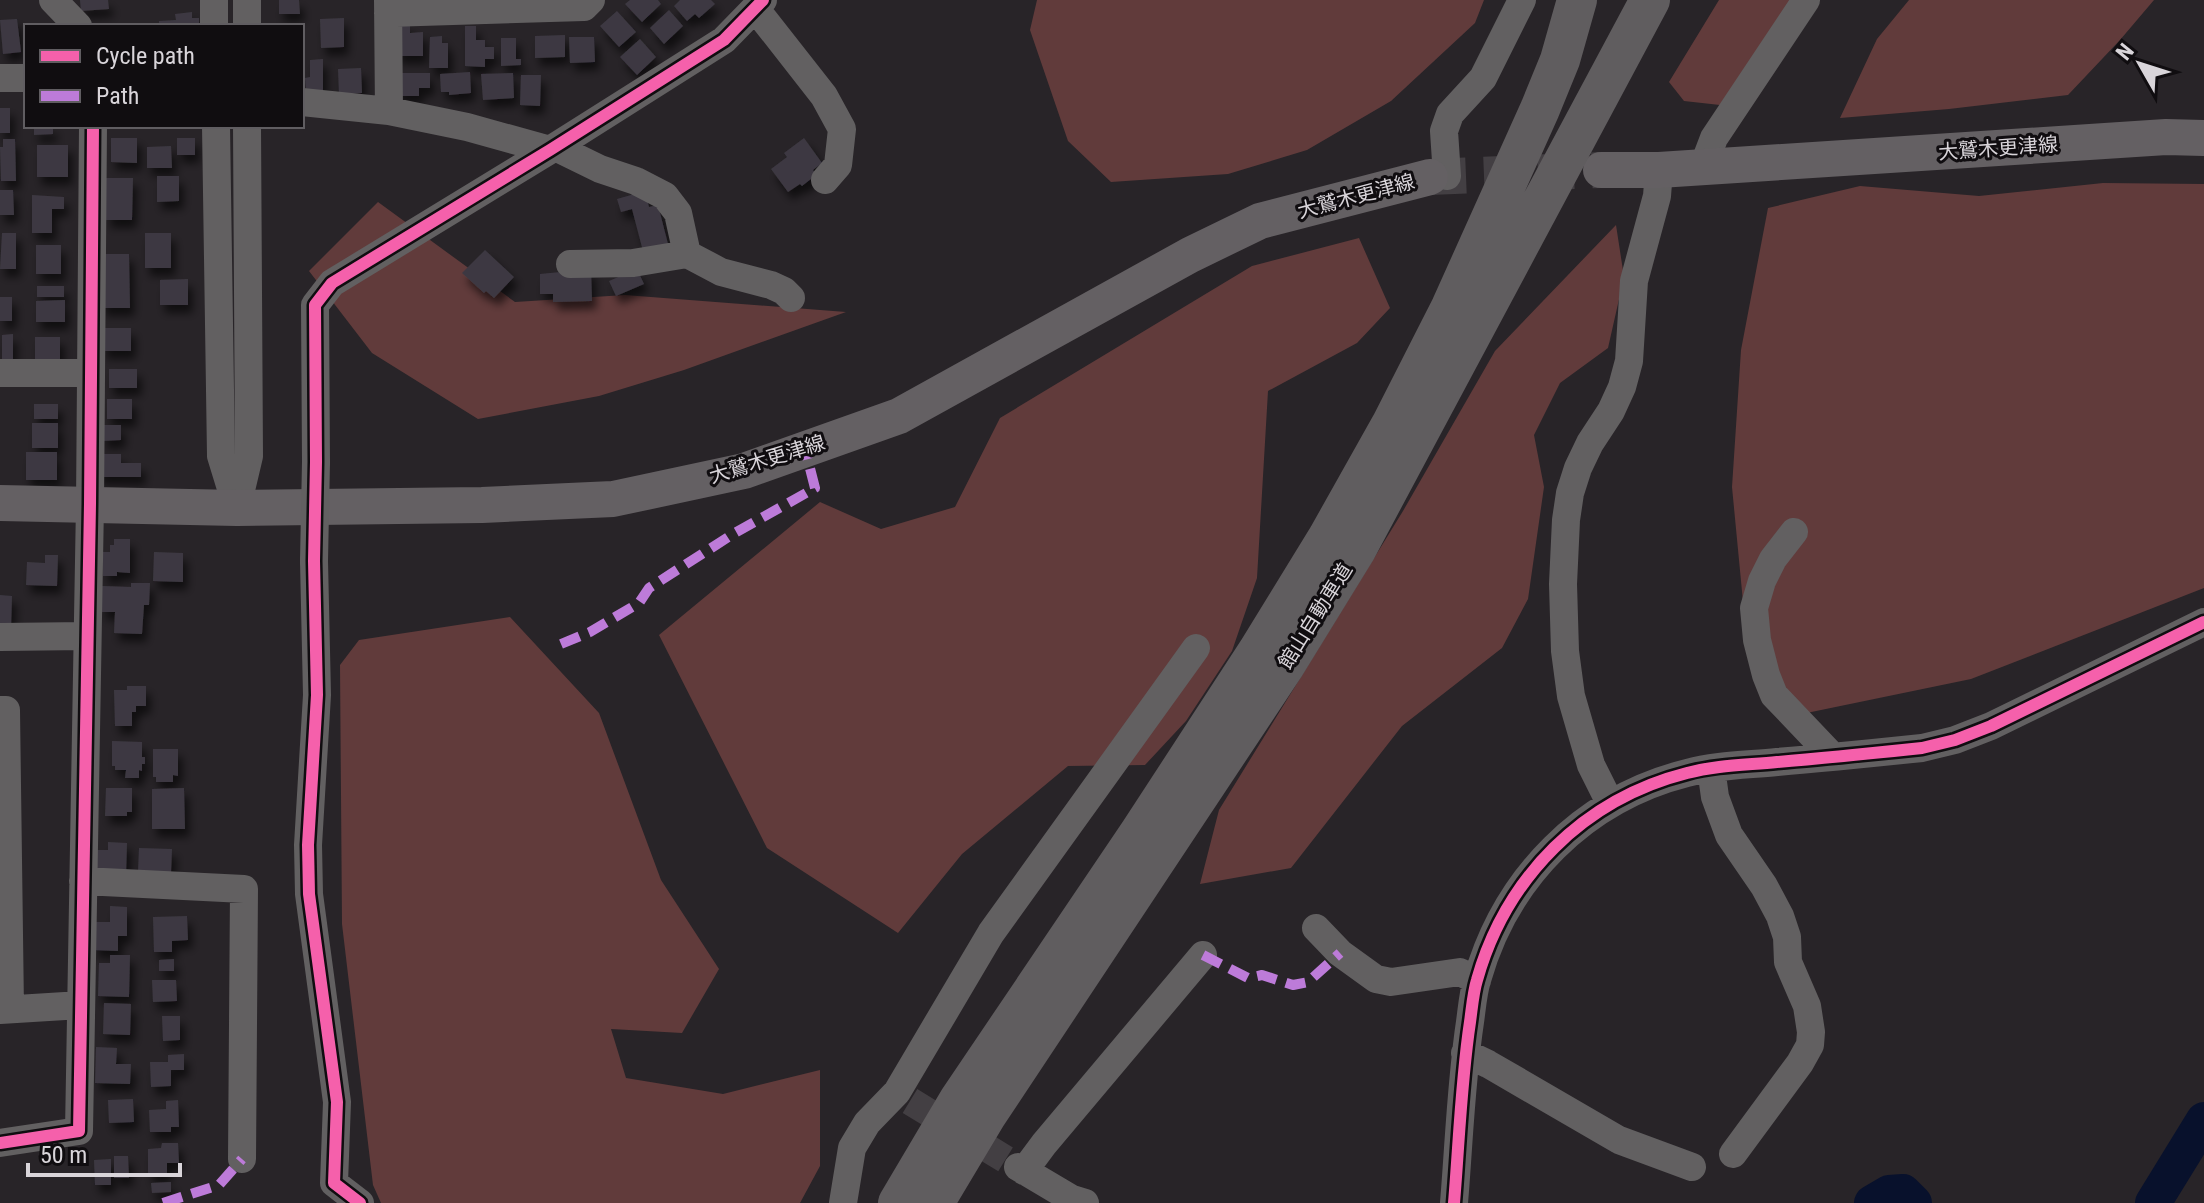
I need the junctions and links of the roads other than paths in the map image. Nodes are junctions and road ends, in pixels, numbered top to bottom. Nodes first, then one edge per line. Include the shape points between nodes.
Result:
1 (53, 0) edge
2 (214, 0) edge
3 (247, 0) edge
4 (591, 0) edge
5 (1522, 0) edge
6 (1577, 0) edge
7 (1650, 0) edge
8 (1806, 0) edge
9 (759, 4) edge
10 (503, 5) edge
11 (388, 7) edge
12 (76, 24) edge
13 (214, 24) edge
14 (247, 24) edge
15 (0, 78) edge
16 (24, 78) edge
17 (304, 102) edge
18 (389, 111) junction
19 (93, 128) edge
20 (216, 128) edge
21 (247, 128) edge
22 (2204, 138) edge
23 (553, 148) junction
24 (1703, 167) junction
25 (1601, 170) tunnel mouth
26 (1659, 170) junction
27 (1439, 176) joint
28 (825, 180) dead end
29 (687, 254) junction
30 (570, 264) dead end
31 (791, 298) dead end
32 (0, 373) edge
33 (91, 373) junction
34 (0, 503) edge
35 (90, 504) junction
36 (237, 508) junction
37 (1794, 532) dead end
38 (2204, 622) edge
39 (86, 636) junction
40 (0, 637) edge
41 (1196, 648) dead end
42 (0, 710) edge
43 (1833, 757) junction
44 (1711, 768) junction
45 (1610, 803) junction
46 (4, 824) edge
47 (83, 881) junction
48 (1316, 928) dead end
49 (5, 940) edge
50 (1203, 955) dead end
51 (1477, 981) junction
52 (81, 1005) junction
53 (5, 1009) edge
54 (1465, 1053) junction
55 (0, 1143) edge
56 (1733, 1154) dead end
57 (242, 1159) dead end
58 (1692, 1167) dead end
59 (360, 1203) edge
60 (843, 1203) edge
61 (898, 1203) edge
62 (934, 1203) edge
63 (1085, 1203) edge
64 (1454, 1203) edge

1 - 12 street
2 - 13 street
3 - 14 street
4 - 10 street via 584,7
5 - 27 street via 1483,78 1450,114
6 - 61 highway, 館山自動車道 via 1540,109 1451,307 1328,537 1148,820 959,1100
7 - 62 highway, 館山自動車道 via 1356,550
8 - 24 street via 1714,138
9 - 23 street via 724,40
9 - 28 street via 842,129 838,165
10 - 11 street
11 - 18 street
15 - 16 street
17 - 18 street
18 - 23 street
19 - 33 street
20 - 36 street via 221,456
21 - 36 street via 249,456
22 - 24 main road, 大鷲木更津線
23 - 29 street via 665,196 678,213
23 - 59 street, bridge via 332,283 315,305 317,695 309,894 337,1102 334,1183
24 - 26 main road, 大鷲木更津線
25 - 26 main road, 大鷲木更津線
26 - 45 street via 1634,281 1629,361 1611,411 1578,468 1566,520 1563,584 1571,696 1591,765
27 - 36 main road, 大鷲木更津線 via 1260,221 899,416 744,471 613,499
29 - 30 street via 633,263
29 - 31 street via 721,272 771,285
32 - 33 street
33 - 35 street
34 - 35 main road, 大鷲木更津線
35 - 36 main road, 大鷲木更津線
35 - 39 street
37 - 43 street via 1762,581 1754,608 1757,640 1774,695
38 - 43 street via 1955,740
39 - 40 street
39 - 47 street
41 - 60 street via 991,933 903,1096 867,1123 852,1148
42 - 46 street via 6,710
43 - 44 street
44 - 45 street via 1648,784
44 - 56 street via 1729,835 1780,916 1788,962 1807,1006 1811,1032 1800,1063
45 - 51 street via 1568,833 1538,864 1509,904
46 - 49 street
47 - 52 street
47 - 57 street via 244,889
48 - 51 street via 1376,979 1391,982 1460,972
49 - 53 street
50 - 63 street via 1021,1169
51 - 54 street
52 - 53 street
52 - 55 street via 79,1131
54 - 58 street via 1619,1140
54 - 64 street

